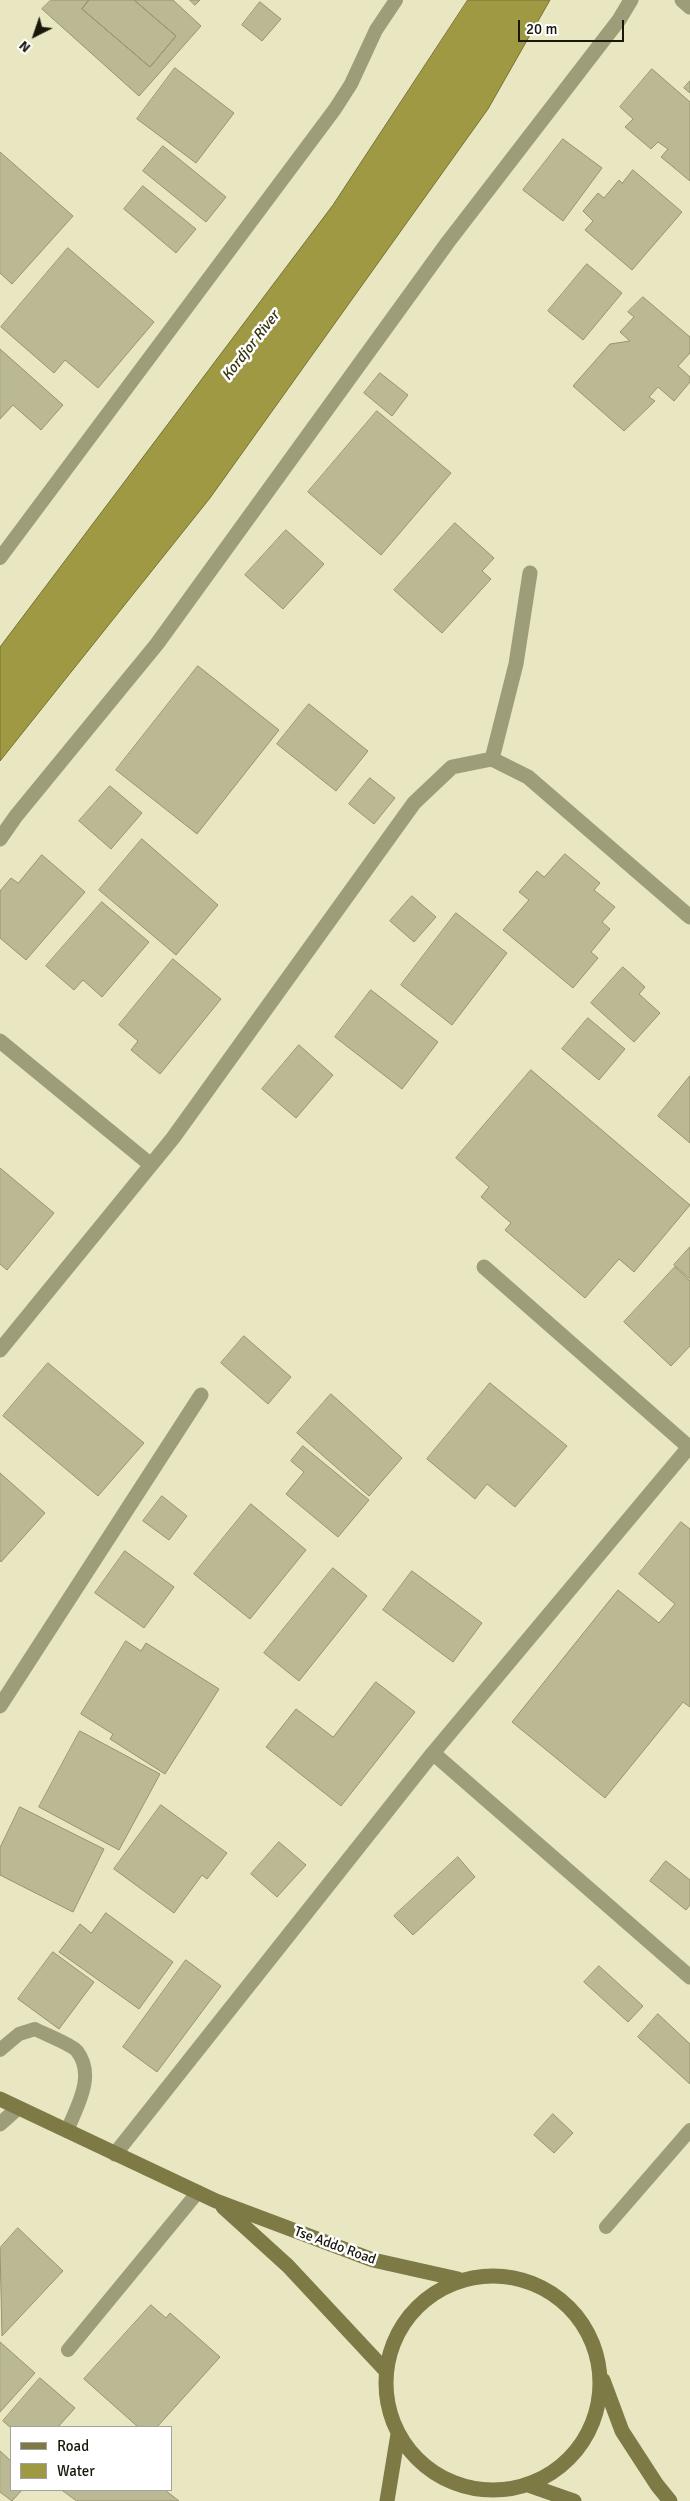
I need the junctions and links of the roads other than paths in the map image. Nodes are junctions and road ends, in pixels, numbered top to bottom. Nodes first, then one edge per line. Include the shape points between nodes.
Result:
1 (396, 0) edge
2 (631, 0) edge
3 (682, 0) edge
4 (690, 7) edge
5 (0, 558) edge
6 (530, 573) dead end
7 (492, 759) junction
8 (0, 839) edge
9 (690, 917) edge
10 (0, 1041) edge
11 (150, 1165) junction
12 (484, 1267) dead end
13 (0, 1350) edge
14 (201, 1394) dead end
15 (690, 1448) edge
16 (0, 1706) edge
17 (433, 1753) junction
18 (690, 1977) edge
19 (0, 2050) edge
20 (0, 2099) edge
21 (18, 2108) junction
22 (0, 2124) edge
23 (690, 2130) edge
24 (67, 2131) junction
25 (116, 2154) junction
26 (198, 2192) junction
27 (216, 2201) junction
28 (606, 2227) dead end
29 (458, 2279) junction
30 (68, 2350) dead end
31 (386, 2371) junction
32 (602, 2376) junction
33 (398, 2434) junction
34 (528, 2485) junction
35 (502, 2496) edge
36 (387, 2501) edge
37 (574, 2501) edge
38 (670, 2501) edge

1 - 5 lane via 376,30 351,84 335,109
2 - 8 street via 448,242 157,644
3 - 4 street
6 - 7 street via 516,664
7 - 9 street via 528,777
7 - 11 street via 452,766 414,803 173,1138
10 - 11 street
11 - 13 street
12 - 15 street
14 - 16 street
15 - 17 street
17 - 18 street
17 - 25 street
19 - 24 lane via 19,2034 35,2030 76,2050 86,2083
20 - 21 street, Tse Addo Road
21 - 22 street
21 - 24 street, Tse Addo Road
23 - 28 lane
24 - 25 street, Tse Addo Road
25 - 26 street, Tse Addo Road
26 - 27 street, Tse Addo Road
26 - 30 lane
27 - 29 street, Tse Addo Road via 373,2260
27 - 31 street, Tse Addo Road via 288,2266
29 - 31 street via 423,2300 402,2325
29 - 32 street via 498,2274 536,2283 569,2306 592,2338
31 - 33 street via 388,2404
32 - 34 street via 598,2412 583,2443 560,2469
32 - 38 street via 622,2430
33 - 35 street via 426,2466 464,2486
33 - 36 street
34 - 35 street
34 - 37 street

